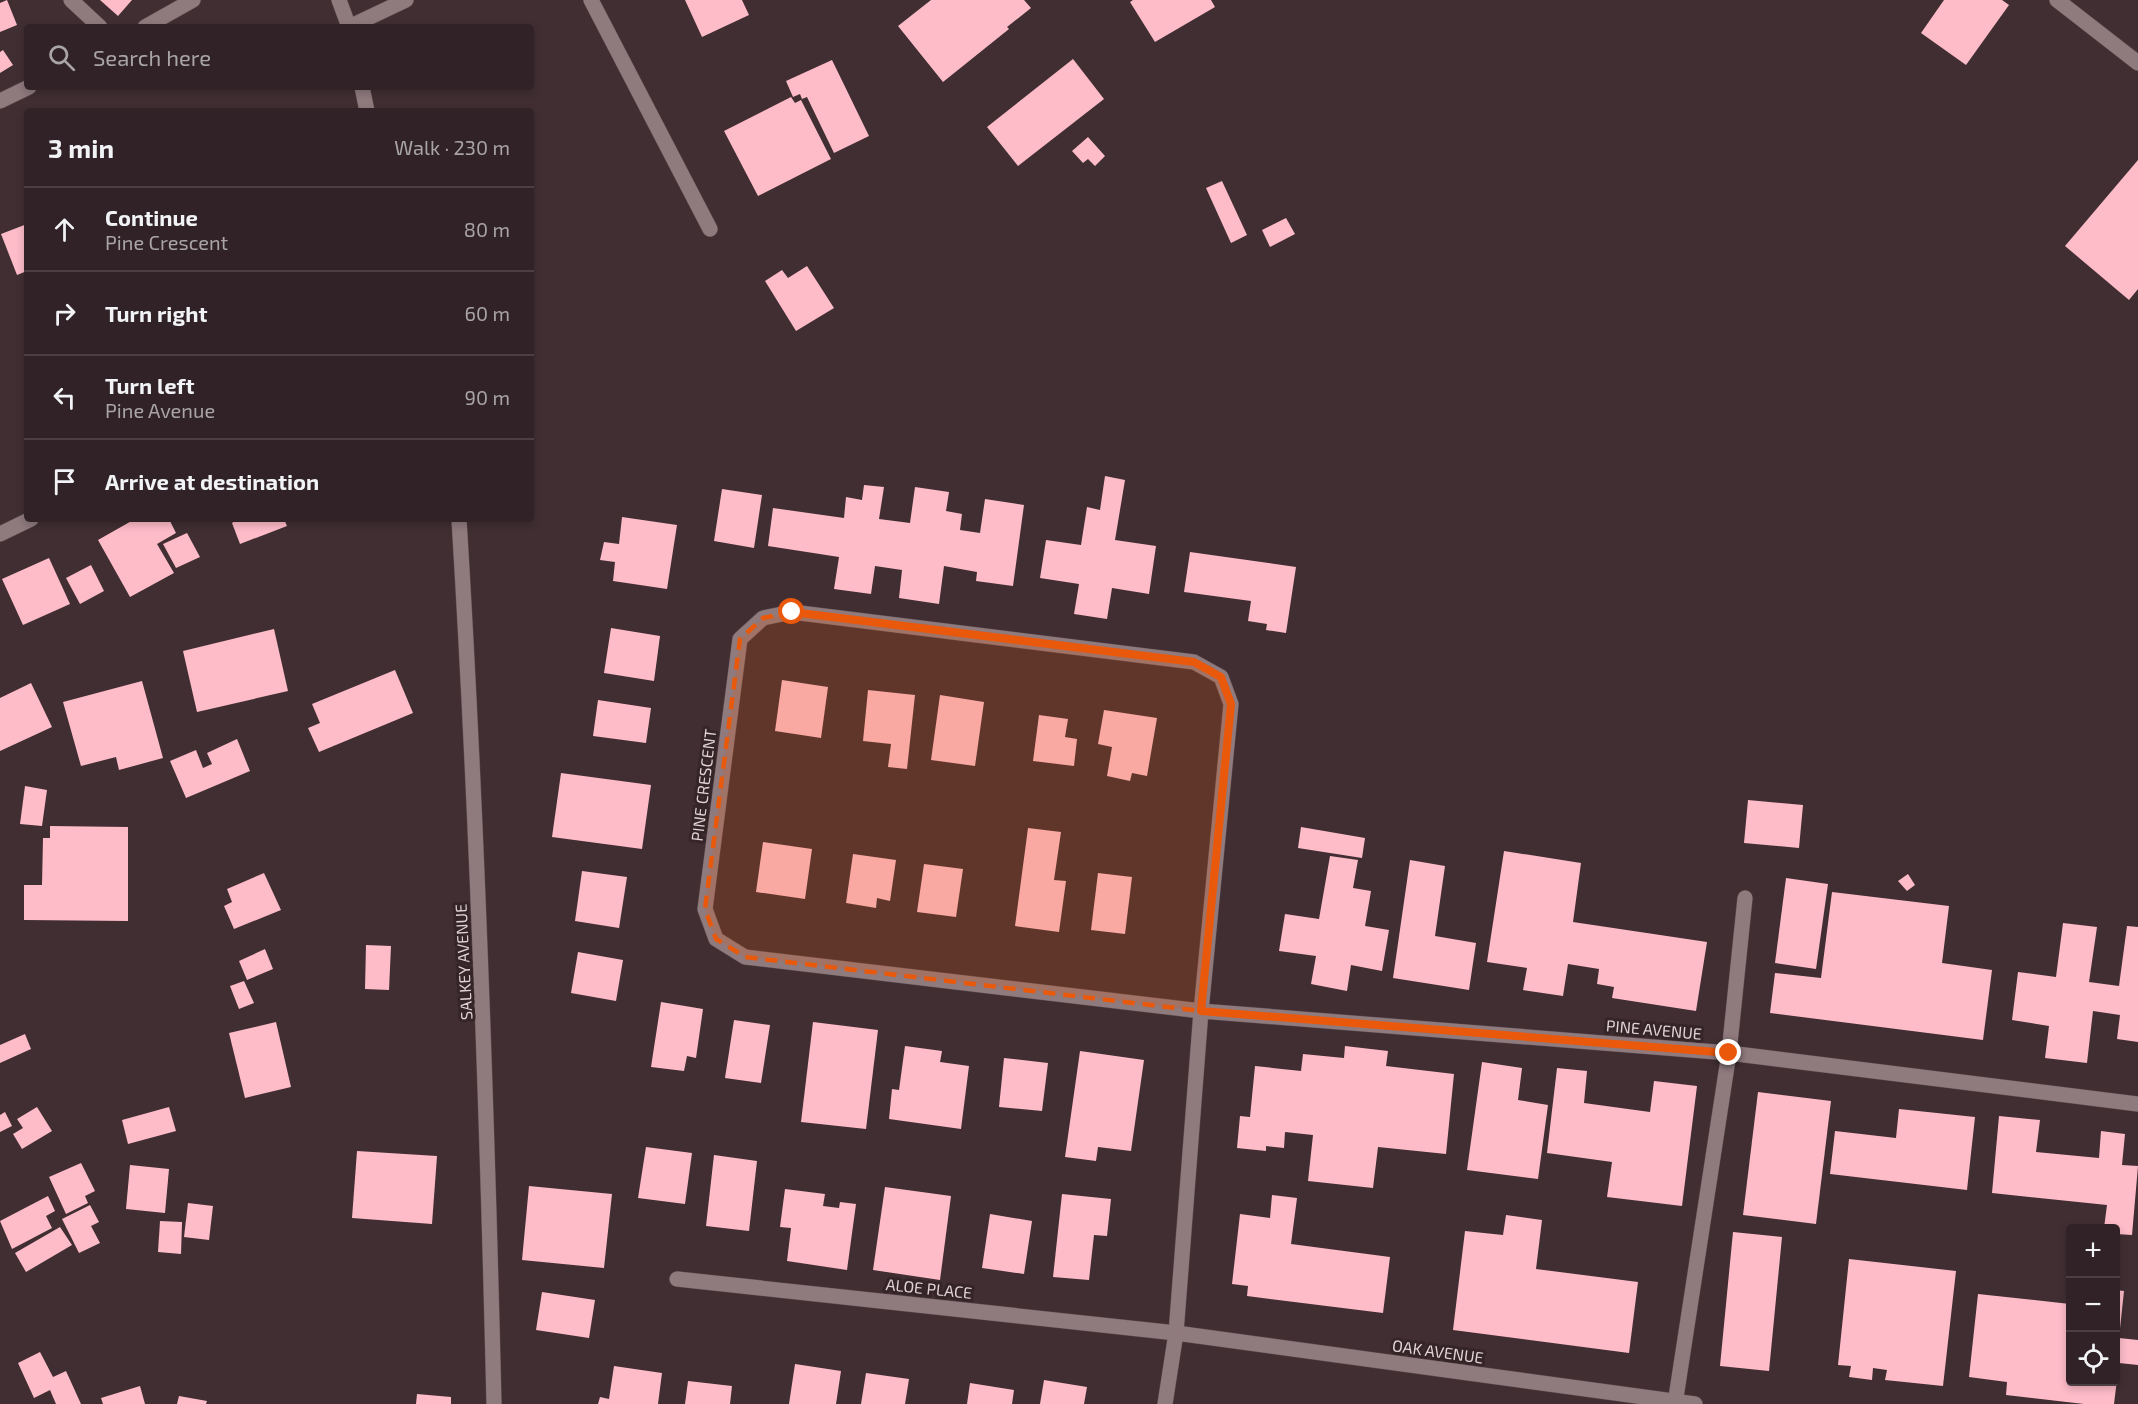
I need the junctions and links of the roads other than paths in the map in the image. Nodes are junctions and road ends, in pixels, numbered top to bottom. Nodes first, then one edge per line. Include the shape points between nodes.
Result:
1 (71, 0) edge
2 (194, 0) edge
3 (339, 0) edge
4 (406, 0) edge
5 (591, 0) edge
6 (2057, 0) edge
7 (97, 24) edge
8 (150, 24) edge
9 (348, 24) edge
10 (355, 24) edge
11 (2138, 63) edge
12 (24, 89) edge
13 (363, 90) edge
14 (0, 101) edge
15 (366, 108) edge
16 (710, 229) dead end
17 (25, 522) edge
18 (459, 522) edge
19 (0, 534) edge
20 (1745, 898) dead end
21 (1201, 1011) junction
22 (1729, 1053) junction
23 (2138, 1104) edge
24 (677, 1279) dead end
25 (1176, 1334) junction
26 (1675, 1403) edge
27 (494, 1404) edge
28 (1165, 1404) edge
29 (1695, 1404) edge

1 - 7 street
2 - 8 street
3 - 9 street
4 - 10 street
5 - 16 street
6 - 11 street
12 - 14 street
13 - 15 street
17 - 19 street
18 - 27 street, SALKEY AVENUE via 487,1102
20 - 22 street
21 - 21 street, PINE CRESCENT via 746,957 716,939 705,909 740,639 763,618 792,612 1194,662 1221,677 1231,704
21 - 22 street, PINE AVENUE
21 - 25 street
22 - 23 street, PINE AVENUE
22 - 26 street
24 - 25 street, ALOE PLACE
25 - 26 street, OAK AVENUE
25 - 28 street
26 - 29 street, OAK AVENUE

